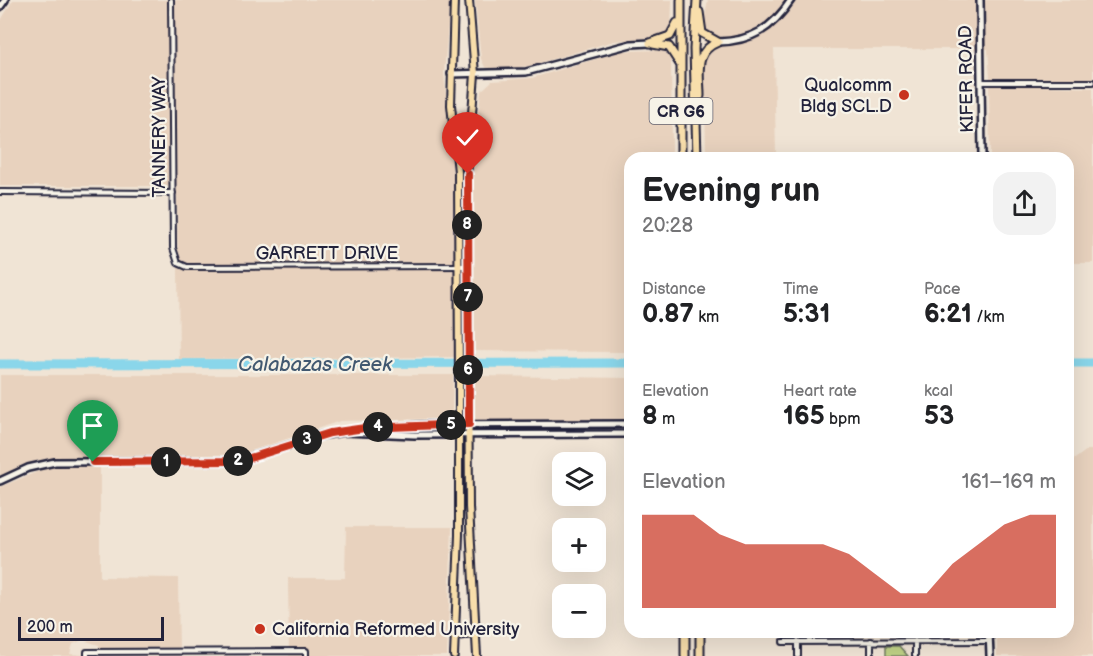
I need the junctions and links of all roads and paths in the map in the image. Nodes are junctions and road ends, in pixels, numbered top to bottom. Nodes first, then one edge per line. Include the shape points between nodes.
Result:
1 (5, 0) edge
2 (171, 0) edge
3 (454, 0) edge
4 (469, 0) edge
5 (681, 0) edge
6 (699, 0) edge
7 (791, 0) edge
8 (980, 0) edge
9 (0, 7) edge
10 (680, 11) junction
11 (718, 42) junction
12 (650, 43) junction
13 (680, 66) junction
14 (451, 74) junction
15 (475, 74) junction
16 (981, 82) junction
17 (1093, 82) edge
18 (697, 131) junction
19 (681, 152) edge
20 (697, 152) edge
21 (982, 152) edge
22 (0, 192) edge
23 (173, 193) junction
24 (458, 266) junction
25 (468, 266) junction
26 (187, 267) joint
27 (469, 424) junction
28 (624, 424) edge
29 (459, 425) junction
30 (355, 431) junction
31 (459, 434) junction
32 (469, 434) junction
33 (624, 434) edge
34 (0, 482) edge
35 (478, 634) junction
36 (453, 636) junction
37 (685, 638) edge
38 (700, 638) edge
39 (798, 641) junction
40 (871, 641) junction
41 (915, 641) junction
42 (989, 641) joint
43 (783, 642) dead end
44 (306, 653) edge
45 (87, 654) edge
46 (454, 656) edge
47 (477, 656) edge
48 (685, 656) edge
49 (700, 656) edge
50 (798, 656) edge
51 (871, 656) edge
52 (915, 656) edge
53 (990, 656) edge

1 - 9 main road
2 - 23 street, TANNERY WAY
3 - 14 main road
4 - 15 main road
5 - 10 highway, CR G6
6 - 11 highway via 702,33
6 - 18 highway, CR G6 via 694,40
7 - 11 main road via 777,20 760,33 738,41
8 - 16 main road, KIFER ROAD
10 - 12 highway via 672,34
10 - 13 highway, CR G6
11 - 18 highway via 701,56
12 - 13 highway via 669,47
12 - 15 main road via 631,44 526,72
13 - 19 highway, CR G6
14 - 15 main road
14 - 24 main road via 458,172
15 - 25 main road via 467,178
16 - 17 street
16 - 21 main road, KIFER ROAD
18 - 20 highway, CR G6
22 - 23 street
23 - 26 street, TANNERY WAY via 174,254 178,263
24 - 25 street, GARRETT DRIVE
24 - 26 street, GARRETT DRIVE
24 - 29 main road
25 - 27 main road
27 - 28 main road
27 - 29 main road
27 - 32 main road
29 - 30 main road
29 - 31 main road
30 - 31 main road
30 - 34 main road via 319,436 240,461 55,462 28,468
31 - 32 main road
31 - 36 main road
32 - 33 main road
32 - 35 main road via 469,507
35 - 36 main road
35 - 47 main road
36 - 46 main road
37 - 48 highway
38 - 49 highway
39 - 40 street
39 - 43 street
39 - 50 street
40 - 41 street
40 - 51 street
41 - 42 street
41 - 52 street
42 - 53 main road
44 - 45 street

